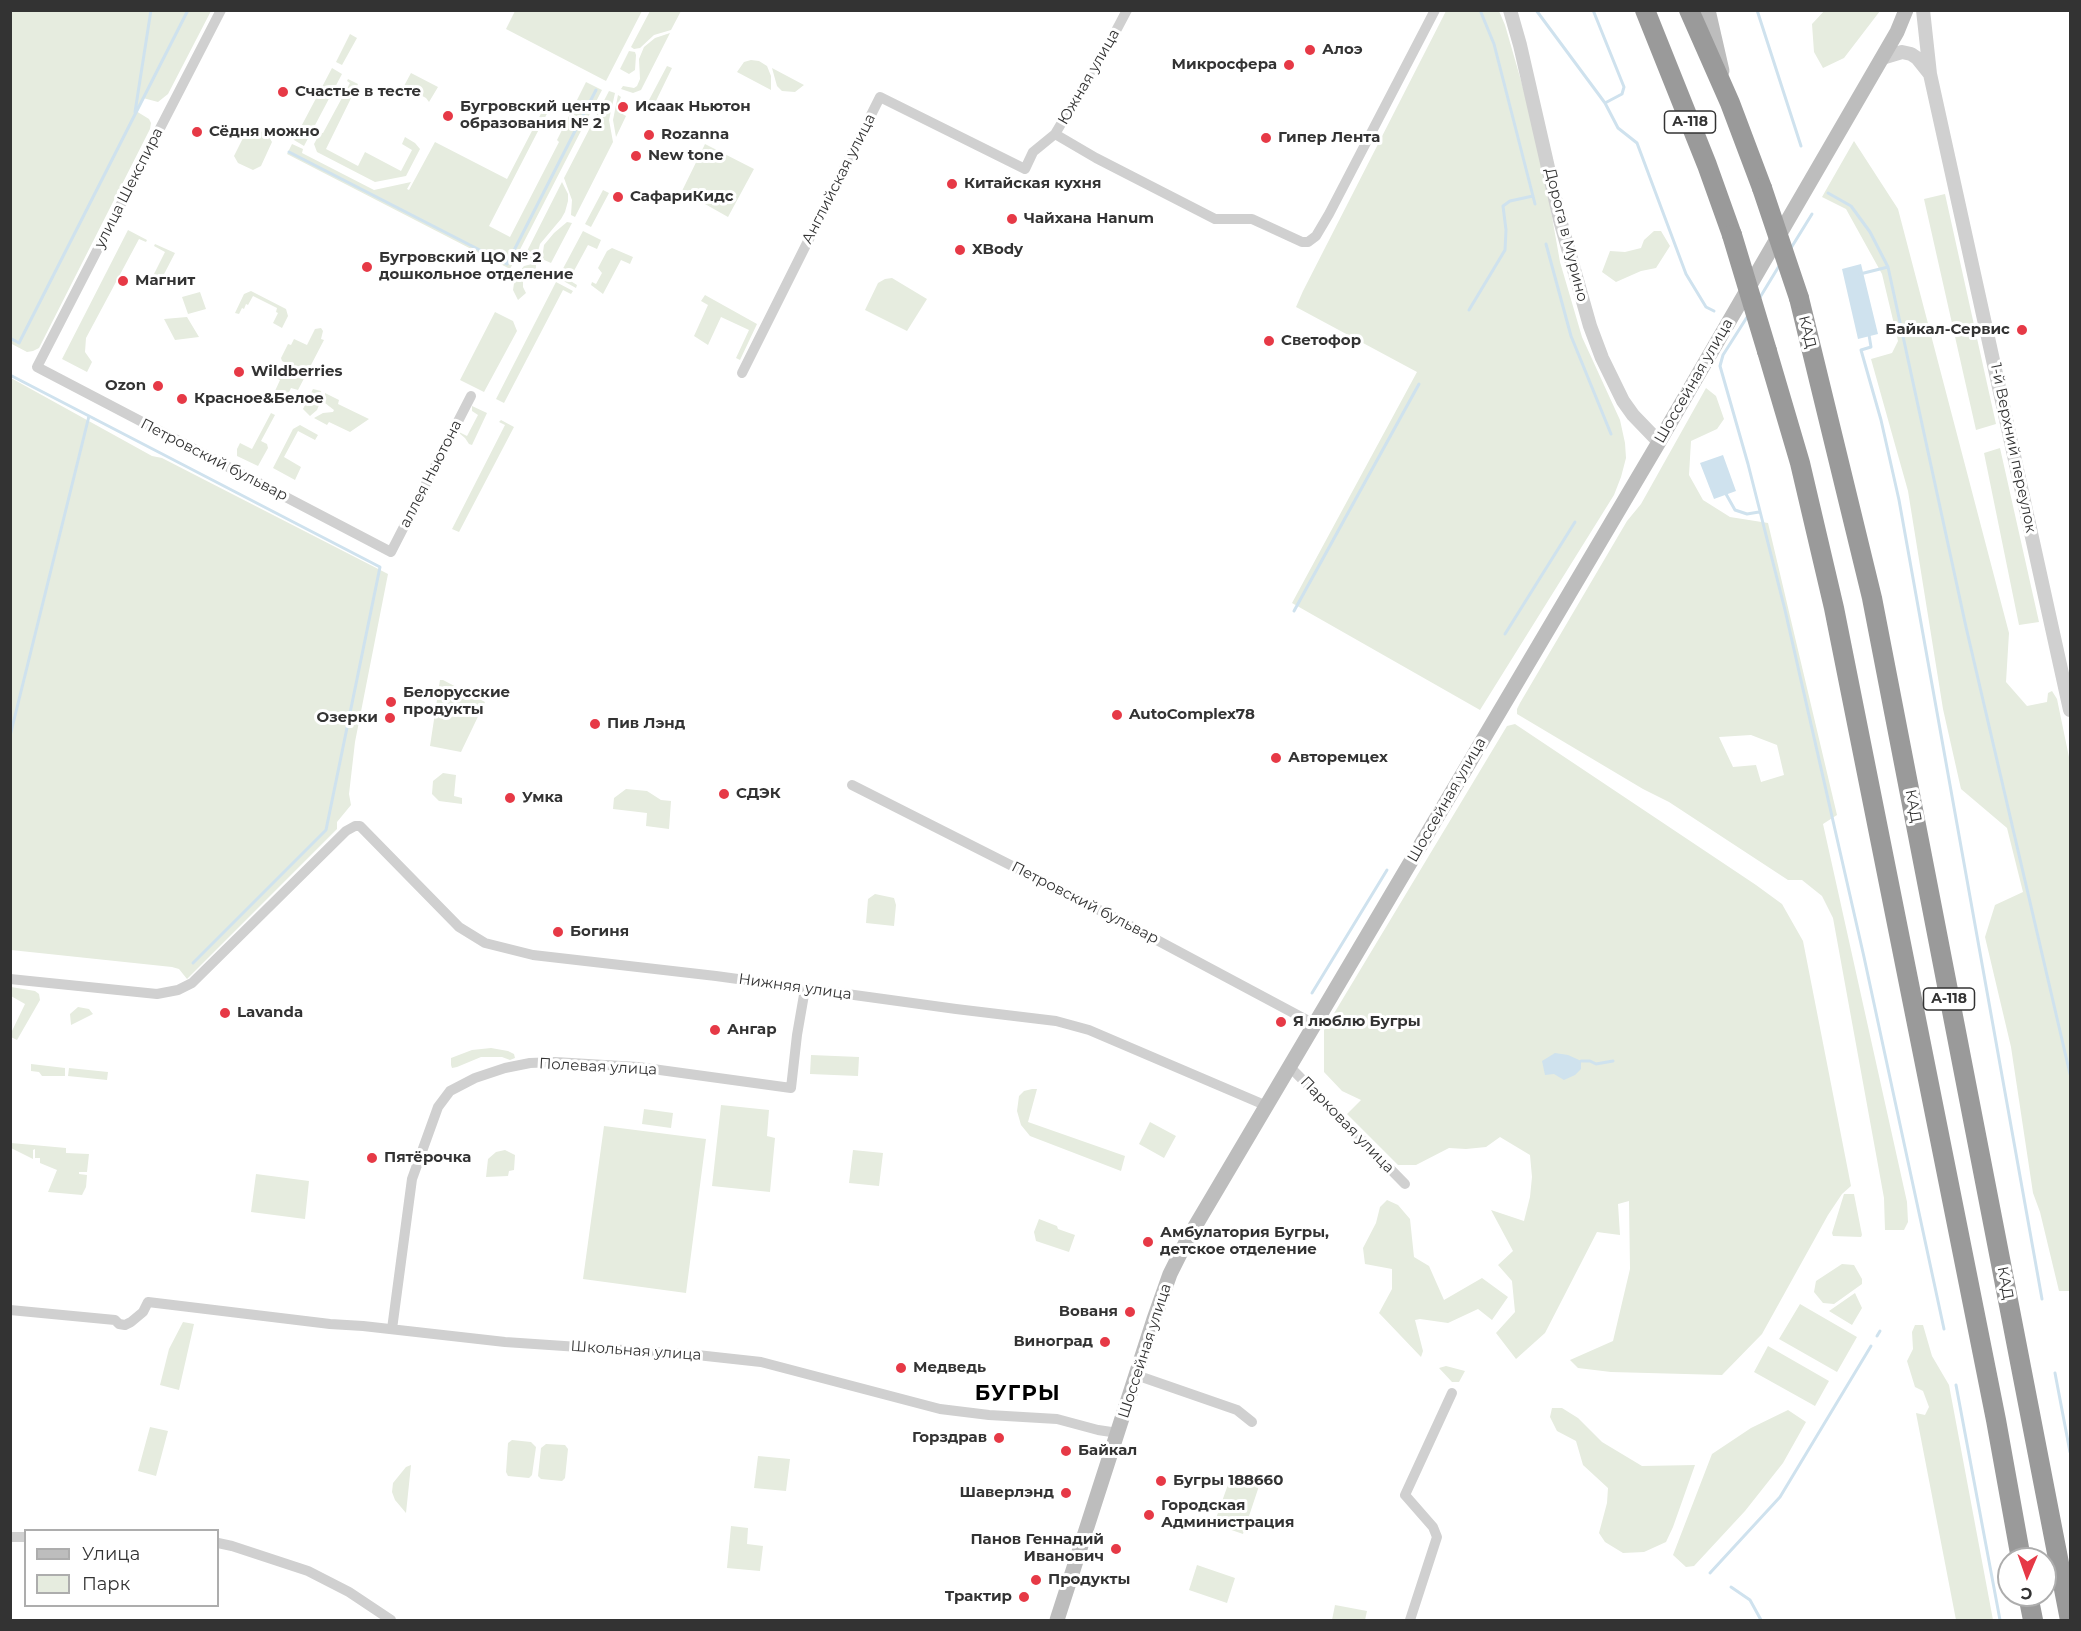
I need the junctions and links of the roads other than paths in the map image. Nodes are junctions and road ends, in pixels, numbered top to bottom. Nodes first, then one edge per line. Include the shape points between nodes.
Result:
1 (221, 10) edge
2 (1126, 10) edge
3 (1435, 10) edge
4 (1510, 10) edge
5 (1645, 10) edge
6 (1689, 10) edge
7 (1708, 10) edge
8 (1906, 10) edge
9 (1923, 10) edge
10 (1882, 58) junction
11 (1930, 74) junction
12 (1730, 103) junction
13 (1055, 134) junction
14 (1025, 169) joint
15 (37, 367) joint
16 (742, 373) dead end
17 (471, 396) dead end
18 (1659, 442) junction
19 (391, 552) joint
20 (2070, 710) edge
21 (852, 785) dead end
22 (10, 979) edge
23 (805, 989) junction
24 (1316, 1024) junction
25 (1290, 1067) junction
26 (1267, 1106) junction
27 (1405, 1184) dead end
28 (10, 1310) edge
29 (392, 1329) junction
30 (1136, 1375) junction
31 (1452, 1393) dead end
32 (1252, 1422) dead end
33 (1118, 1433) junction
34 (219, 1543) edge
35 (2019, 1547) edge
36 (391, 1620) edge
37 (1057, 1620) edge
38 (1410, 1620) edge
39 (2070, 1620) edge

1 - 15 street, улица Шекспира
2 - 13 street, Южная улица
3 - 13 street via 1329,213 1308,242 1252,219 1215,219
4 - 18 street, Дорога в Мурино via 1560,220 1590,326 1623,401
5 - 35 highway, А-118, bridge via 1732,235 1800,463 1834,608
6 - 12 highway, КАД / А-118
7 - 12 main road
8 - 10 main road, Шоссейная улица
9 - 11 street, 1-й Верхний переулок
10 - 11 street via 1902,52 1911,54
10 - 18 main road, Шоссейная улица
11 - 20 street, 1-й Верхний переулок
12 - 39 highway, КАД / А-118, bridge via 1799,298 1872,598
13 - 14 street, Южная улица via 1033,152
14 - 16 street, Английская улица via 880,98
15 - 19 street, Петровский бульвар
17 - 19 street, аллея Ньютона
18 - 24 main road, Шоссейная улица
21 - 24 street, Петровский бульвар
22 - 23 street, Нижняя улица via 157,994 178,990 192,983 355,826 363,829 459,927 485,943 533,955
23 - 26 street, Нижняя улица via 1056,1021 1089,1030
23 - 29 street, Полевая улица via 792,1088 638,1067 555,1062 505,1068 450,1090 438,1107 412,1179
24 - 25 main road, Шоссейная улица
25 - 26 main road, Шоссейная улица
25 - 27 street, Парковая улица
26 - 30 main road, Шоссейная улица via 1170,1274
28 - 29 street, Школьная улица via 125,1324 143,1312 148,1302
29 - 33 street, Школьная улица via 761,1362 940,1409 1058,1419
30 - 32 street via 1237,1410
30 - 33 main road, Шоссейная улица
31 - 38 street via 1405,1495 1437,1537
33 - 37 main road, Шоссейная улица
34 - 36 street via 308,1571

